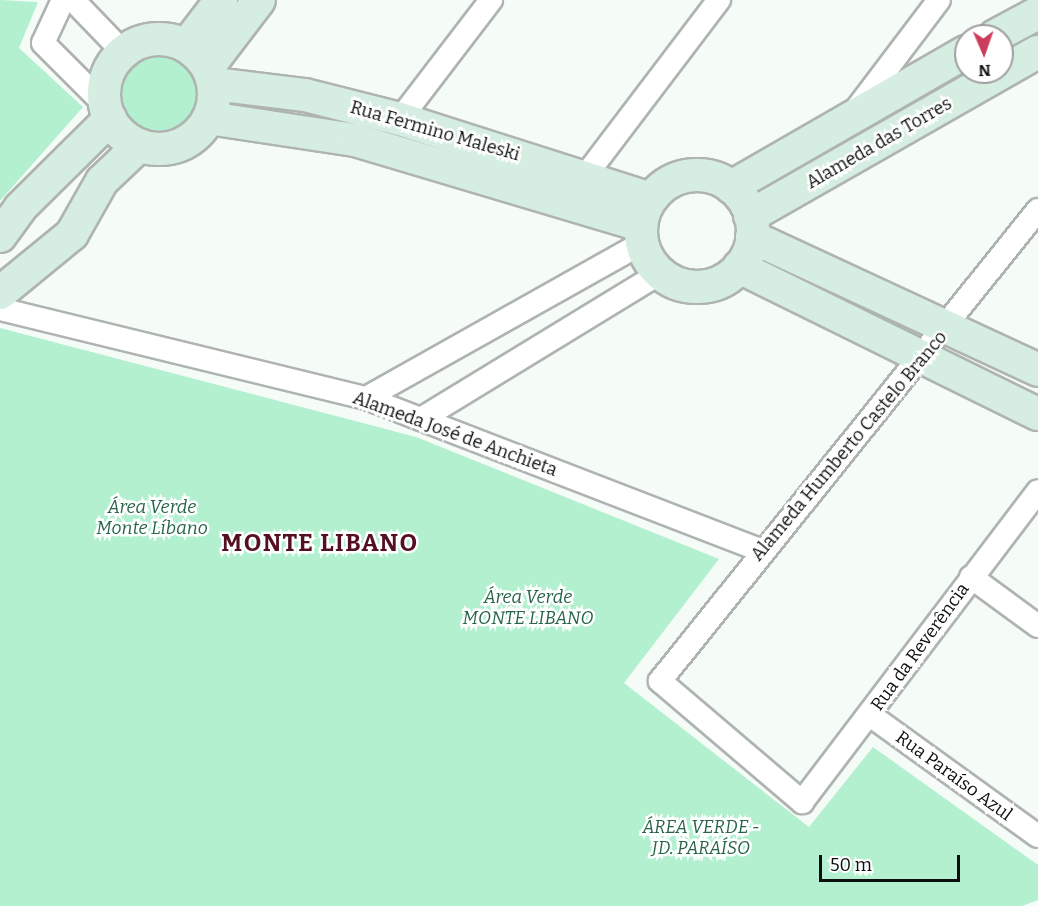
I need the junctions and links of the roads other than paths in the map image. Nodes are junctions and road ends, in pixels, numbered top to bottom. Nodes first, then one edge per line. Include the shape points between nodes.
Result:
1 (63, 0) edge
2 (73, 0) edge
3 (221, 0) edge
4 (259, 0) edge
5 (491, 0) edge
6 (719, 0) edge
7 (939, 0) edge
8 (1038, 13) edge
9 (1014, 26) edge
10 (123, 52) junction
11 (1038, 52) edge
12 (954, 58) edge
13 (202, 66) junction
14 (108, 112) junction
15 (854, 112) junction
16 (209, 118) junction
17 (400, 119) junction
18 (140, 145) junction
19 (586, 175) junction
20 (731, 188) junction
21 (1038, 210) edge
22 (645, 222) junction
23 (751, 227) junction
24 (0, 236) edge
25 (739, 267) junction
26 (660, 273) junction
27 (0, 293) edge
28 (0, 309) edge
29 (948, 327) junction
30 (924, 357) junction
31 (1038, 370) edge
32 (366, 398) junction
33 (1038, 414) edge
34 (421, 419) junction
35 (1038, 491) edge
36 (762, 551) junction
37 (971, 577) junction
38 (1038, 626) edge
39 (870, 716) junction
40 (802, 802) joint
41 (1038, 836) edge

1 - 14 street via 43,43
2 - 10 street
3 - 13 street
4 - 13 street
5 - 17 street
6 - 19 street
7 - 15 street
8 - 9 street
10 - 13 street via 154,39
10 - 14 street via 107,77
11 - 23 street, Alameda das Torres
12 - 15 street, Alameda das Torres
13 - 16 street
13 - 17 street, Rua Fermino Maleski
14 - 18 street
14 - 24 street via 20,208
15 - 20 street, Alameda das Torres
16 - 18 street via 175,146
16 - 22 street, Rua Fermino Maleski via 355,140
17 - 19 street, Rua Fermino Maleski
18 - 27 street via 102,181 72,234
19 - 22 street, Rua Fermino Maleski
20 - 22 street via 705,176 687,176 670,182
20 - 23 street
21 - 29 street, Alameda Humberto Castelo Branco
22 - 26 street
22 - 32 street
23 - 25 street
23 - 29 street
25 - 26 street via 713,285 694,287
25 - 30 street
26 - 34 street
28 - 32 street, Alameda José de Anchieta
29 - 30 street, Alameda Humberto Castelo Branco
29 - 31 street
30 - 33 street
30 - 36 street, Alameda Humberto Castelo Branco
32 - 34 street, Alameda José de Anchieta
34 - 36 street, Alameda José de Anchieta
35 - 37 street, Rua da Reverência
36 - 40 street, Alameda Humberto Castelo Branco via 660,681
37 - 38 street
37 - 39 street, Rua da Reverência
39 - 40 street, Rua da Reverência
39 - 41 street, Rua Paraíso Azul

